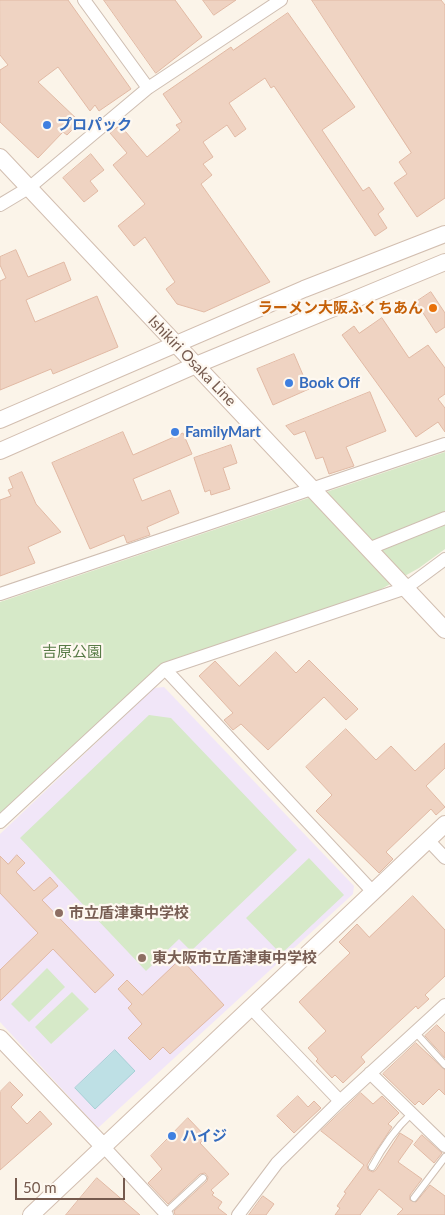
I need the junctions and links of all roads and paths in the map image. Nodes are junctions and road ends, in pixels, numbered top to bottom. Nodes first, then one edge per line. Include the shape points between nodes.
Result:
1 (84, 0) edge
2 (281, 0) edge
3 (148, 88) junction
4 (0, 158) edge
5 (30, 188) junction
6 (0, 205) edge
7 (445, 234) edge
8 (445, 262) edge
9 (176, 345) junction
10 (196, 364) junction
11 (0, 420) edge
12 (445, 444) edge
13 (0, 451) edge
14 (312, 489) junction
15 (445, 518) edge
16 (368, 549) junction
17 (445, 559) edge
18 (406, 588) junction
19 (0, 594) edge
20 (445, 630) edge
21 (165, 669) junction
22 (0, 822) edge
23 (445, 824) edge
24 (428, 840) junction
25 (445, 858) edge
26 (373, 892) junction
27 (445, 1006) edge
28 (251, 1008) junction
29 (415, 1032) junction
30 (0, 1038) edge
31 (445, 1065) edge
32 (370, 1072) junction
33 (340, 1101) junction
34 (412, 1113) junction
35 (445, 1146) edge
36 (104, 1147) junction
37 (445, 1158) edge
38 (372, 1167) dead end
39 (203, 1178) dead end
40 (414, 1198) dead end
41 (166, 1214) edge
42 (31, 1215) edge
43 (238, 1215) edge

1 - 3 street
2 - 3 street
3 - 5 street
4 - 5 street, Ishikiri Osaka Line
5 - 6 street
5 - 9 street, Ishikiri Osaka Line
7 - 9 street via 304,289
8 - 10 street
9 - 10 street, Ishikiri Osaka Line
9 - 11 street
10 - 13 street
10 - 14 street, Ishikiri Osaka Line
12 - 14 street
14 - 16 street, Ishikiri Osaka Line
14 - 19 street
15 - 16 street
16 - 18 street, Ishikiri Osaka Line
17 - 18 street
18 - 20 street, Ishikiri Osaka Line
18 - 21 street
21 - 22 street
21 - 26 street
23 - 24 street
24 - 25 street
24 - 26 street
26 - 28 street
27 - 29 street
28 - 33 street
28 - 36 street
29 - 31 lane
29 - 32 street
30 - 36 street
32 - 33 street
32 - 34 street
33 - 43 street via 277,1163
34 - 35 street
34 - 38 lane via 387,1140
36 - 41 street
36 - 42 street
37 - 40 lane
39 - 41 lane

